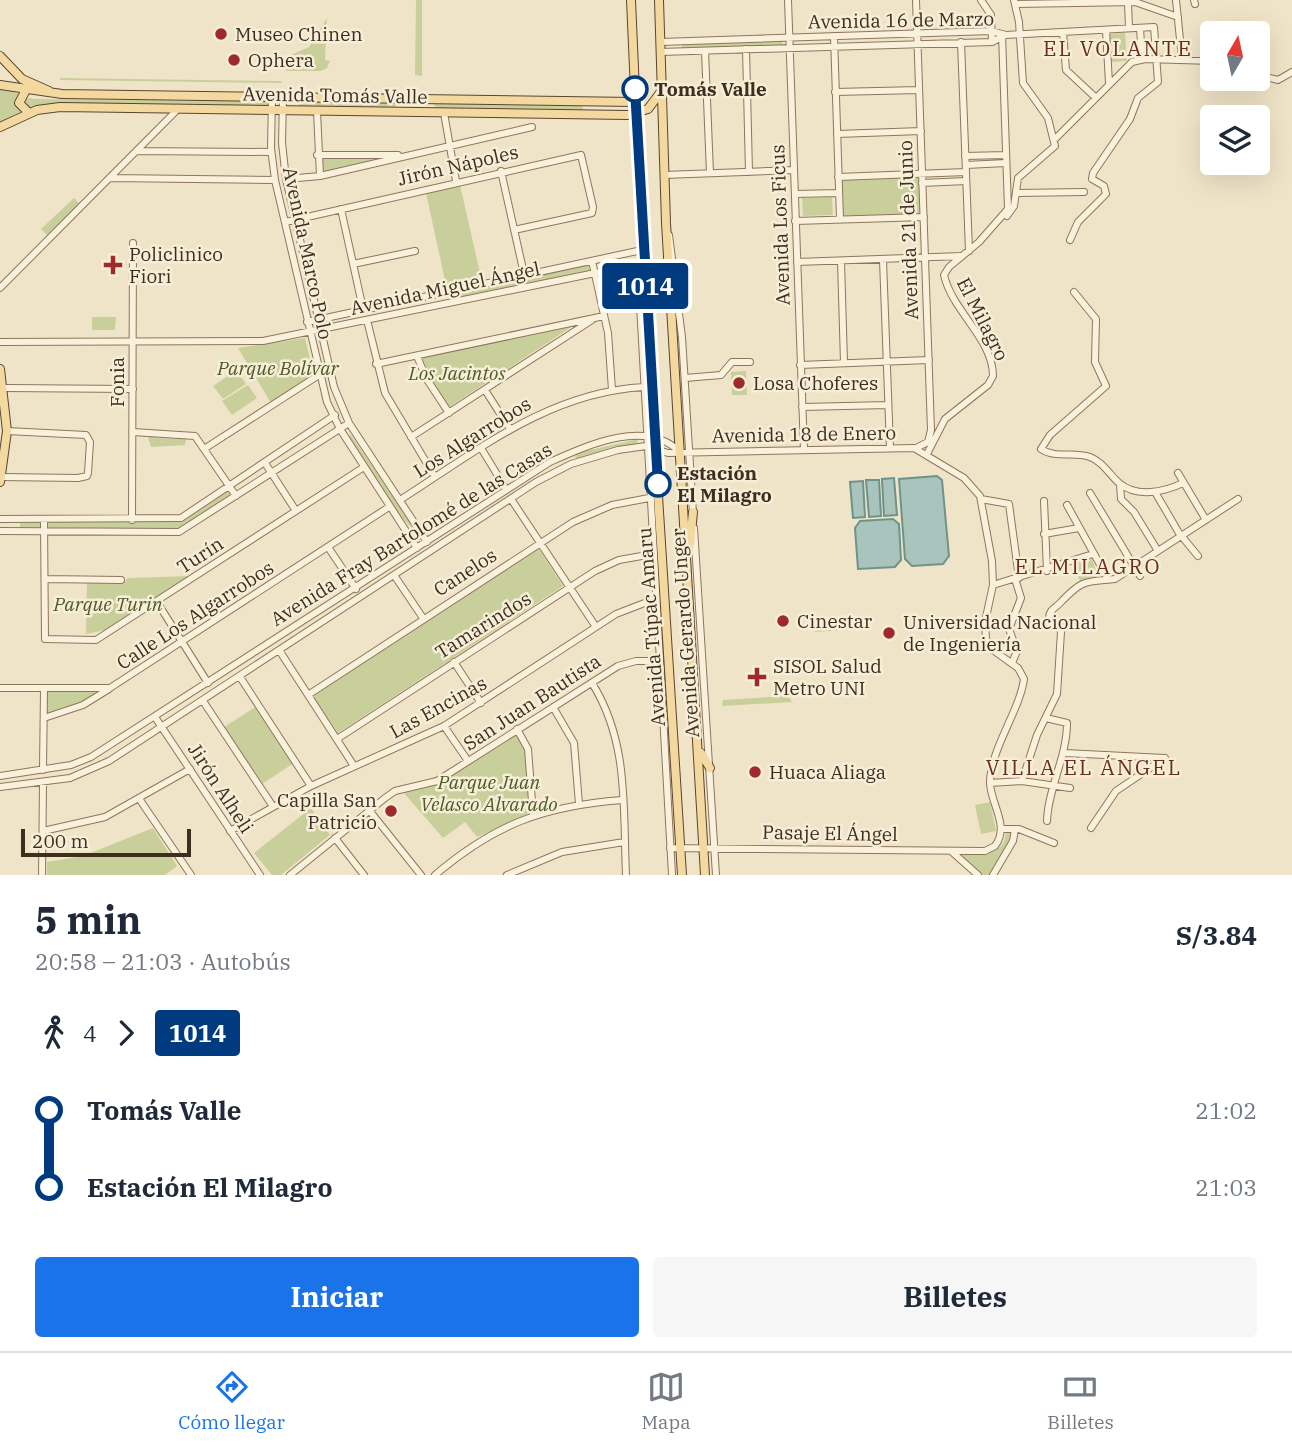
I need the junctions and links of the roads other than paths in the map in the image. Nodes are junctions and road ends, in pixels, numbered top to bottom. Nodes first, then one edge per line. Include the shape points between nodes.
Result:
1 (631, 0) edge
2 (659, 0) edge
3 (669, 0) edge
4 (788, 0) edge
5 (916, 0) edge
6 (981, 0) edge
7 (1177, 0) edge
8 (1015, 2) edge
9 (1128, 2) junction
10 (1178, 17) junction
11 (1129, 28) junction
12 (1140, 28) junction
13 (1106, 30) junction
14 (991, 31) junction
15 (1063, 32) junction
16 (917, 34) junction
17 (1020, 34) junction
18 (1003, 35) junction
19 (834, 36) junction
20 (789, 38) junction
21 (660, 42) junction
22 (992, 42) junction
23 (918, 43) junction
24 (961, 43) junction
25 (834, 46) junction
26 (789, 48) junction
27 (746, 49) junction
28 (705, 51) junction
29 (660, 52) junction
30 (0, 56) edge
31 (1142, 59) junction
32 (1157, 59) junction
33 (1182, 59) junction
34 (1200, 60) edge
35 (1292, 72) edge
36 (1270, 78) edge
37 (1109, 83) junction
38 (0, 85) edge
39 (661, 89) junction
40 (26, 90) junction
41 (919, 90) junction
42 (835, 92) junction
43 (62, 94) junction
44 (272, 97) junction
45 (283, 97) junction
46 (1095, 97) junction
47 (585, 102) junction
48 (635, 102) junction
49 (179, 108) junction
50 (271, 110) junction
51 (282, 111) junction
52 (317, 111) junction
53 (30, 113) junction
54 (444, 113) junction
55 (585, 114) junction
56 (635, 114) junction
57 (0, 127) edge
58 (532, 127) dead end
59 (921, 131) junction
60 (837, 134) junction
61 (1054, 140) junction
62 (448, 147) junction
63 (137, 151) junction
64 (271, 152) junction
65 (317, 155) junction
66 (1006, 155) junction
67 (407, 156) junction
68 (965, 156) junction
69 (1006, 163) junction
70 (966, 169) junction
71 (794, 170) junction
72 (501, 171) junction
73 (750, 172) junction
74 (710, 173) junction
75 (922, 174) junction
76 (664, 175) junction
77 (320, 176) junction
78 (838, 177) junction
79 (110, 178) junction
80 (286, 179) junction
81 (275, 180) junction
82 (456, 181) junction
83 (966, 181) junction
84 (922, 183) junction
85 (1084, 192) dead end
86 (839, 193) junction
87 (1016, 193) junction
88 (794, 194) junction
89 (341, 209) junction
90 (924, 217) junction
91 (840, 219) junction
92 (295, 220) junction
93 (795, 221) junction
94 (285, 222) junction
95 (666, 223) junction
96 (997, 225) junction
97 (514, 230) junction
98 (1070, 240) dead end
99 (133, 243) dead end
100 (642, 250) junction
101 (415, 251) dead end
102 (303, 254) junction
103 (966, 254) junction
104 (293, 256) junction
105 (925, 258) junction
106 (883, 260) junction
107 (592, 261) junction
108 (841, 261) junction
109 (797, 262) junction
110 (353, 264) junction
111 (644, 266) junction
112 (307, 271) junction
113 (595, 272) junction
114 (297, 273) junction
115 (524, 274) junction
116 (311, 287) junction
117 (0, 288) edge
118 (300, 289) junction
119 (449, 290) junction
120 (1074, 292) dead end
121 (452, 302) junction
122 (363, 309) junction
123 (604, 316) junction
124 (593, 319) junction
125 (318, 320) junction
126 (367, 320) junction
127 (307, 322) junction
128 (321, 331) junction
129 (309, 333) junction
130 (0, 342) edge
131 (133, 343) junction
132 (417, 356) junction
133 (929, 360) junction
134 (750, 362) dead end
135 (887, 362) junction
136 (844, 363) junction
137 (376, 364) junction
138 (800, 365) junction
139 (0, 369) edge
140 (319, 374) junction
141 (685, 378) junction
142 (643, 387) junction
143 (4, 388) junction
144 (133, 390) junction
145 (485, 390) junction
146 (612, 390) junction
147 (888, 404) junction
148 (802, 407) junction
149 (342, 410) junction
150 (449, 413) junction
151 (333, 416) junction
152 (349, 423) junction
153 (340, 429) junction
154 (510, 429) junction
155 (7, 431) junction
156 (133, 432) junction
157 (646, 435) junction
158 (411, 437) junction
159 (656, 438) junction
160 (646, 446) junction
161 (481, 448) junction
162 (890, 448) junction
163 (914, 448) junction
164 (204, 449) junction
165 (656, 450) junction
166 (804, 450) junction
167 (685, 452) junction
168 (567, 454) junction
169 (927, 454) junction
170 (265, 463) junction
171 (571, 464) junction
172 (363, 467) junction
173 (272, 473) junction
174 (1178, 473) dead end
175 (0, 477) edge
176 (435, 477) junction
177 (0, 482) edge
178 (1182, 483) junction
179 (1120, 484) junction
180 (229, 486) junction
181 (506, 489) junction
182 (1155, 492) junction
183 (1090, 493) dead end
184 (236, 496) junction
185 (649, 498) junction
186 (511, 499) junction
187 (981, 499) junction
188 (1238, 499) dead end
189 (400, 500) junction
190 (1044, 501) dead end
191 (1067, 505) dead end
192 (389, 507) junction
193 (296, 511) junction
194 (693, 512) junction
195 (0, 519) edge
196 (44, 520) junction
197 (132, 520) junction
198 (1206, 520) junction
199 (1079, 528) junction
200 (0, 531) edge
201 (44, 532) junction
202 (1044, 534) junction
203 (1182, 536) junction
204 (426, 541) junction
205 (540, 543) junction
206 (328, 547) junction
207 (416, 547) junction
208 (432, 549) junction
209 (1158, 551) junction
210 (653, 554) junction
211 (1093, 554) junction
212 (422, 556) junction
213 (1198, 556) dead end
214 (687, 567) junction
215 (1134, 567) junction
216 (1047, 571) junction
217 (394, 575) junction
218 (1140, 576) dead end
219 (45, 579) junction
220 (1017, 579) junction
221 (1108, 579) junction
222 (121, 580) dead end
223 (993, 585) junction
224 (355, 588) junction
225 (570, 588) junction
226 (360, 597) junction
227 (655, 599) junction
228 (158, 601) junction
229 (424, 618) junction
230 (596, 627) junction
231 (182, 642) junction
232 (279, 650) junction
233 (659, 661) junction
234 (454, 662) junction
235 (1012, 663) junction
236 (240, 677) junction
237 (208, 683) junction
238 (592, 683) junction
239 (0, 688) edge
240 (110, 688) junction
241 (44, 689) junction
242 (308, 695) junction
243 (203, 701) junction
244 (481, 704) junction
245 (553, 707) junction
246 (155, 717) junction
247 (1046, 718) junction
248 (44, 719) junction
249 (162, 726) junction
250 (444, 726) junction
251 (517, 729) junction
252 (337, 739) junction
253 (698, 748) junction
254 (1065, 752) junction
255 (468, 761) junction
256 (355, 766) junction
257 (710, 768) junction
258 (190, 769) junction
259 (43, 770) junction
260 (0, 776) edge
261 (1022, 781) junction
262 (43, 783) junction
263 (990, 783) junction
264 (311, 786) junction
265 (1055, 786) junction
266 (0, 787) edge
267 (1070, 788) dead end
268 (140, 800) junction
269 (622, 800) junction
270 (579, 804) junction
271 (272, 805) junction
272 (369, 810) junction
273 (533, 814) junction
274 (1047, 821) dead end
275 (1091, 828) dead end
276 (1002, 829) junction
277 (1015, 829) junction
278 (43, 831) junction
279 (230, 831) junction
280 (335, 838) junction
281 (624, 842) junction
282 (1054, 843) dead end
283 (715, 847) junction
284 (670, 848) junction
285 (680, 848) junction
286 (704, 848) junction
287 (951, 851) junction
288 (361, 874) edge
289 (42, 875) edge
290 (191, 875) edge
291 (260, 875) edge
292 (290, 875) edge
293 (421, 875) edge
294 (435, 875) edge
295 (507, 875) edge
296 (626, 875) edge
297 (672, 875) edge
298 (682, 875) edge
299 (705, 875) edge
300 (716, 875) edge
301 (978, 875) edge
302 (993, 875) edge

1 - 48 main road, Avenida Túpac Amaru
2 - 3 street
2 - 21 main road, Avenida Túpac Amaru
4 - 20 street, Avenida Los Ficus
5 - 16 street, Avenida 21 de Junio
6 - 14 street via 991,15
7 - 10 street
8 - 9 street
8 - 17 street
9 - 10 street
9 - 11 street
10 - 33 street
11 - 12 street
11 - 13 street
12 - 31 street
12 - 32 street via 1154,27
13 - 15 street
13 - 37 street
14 - 16 street, Avenida 16 de Marzo
14 - 18 street, Avenida 16 de Marzo
14 - 22 street
15 - 17 street
15 - 46 street via 1066,70
16 - 19 street, Avenida 16 de Marzo
16 - 23 street, Avenida 21 de Junio
17 - 18 street
17 - 61 street via 1023,83 1047,116
18 - 22 street, Avenida 16 de Marzo
18 - 66 street
19 - 20 street, Avenida 16 de Marzo
19 - 25 street
20 - 21 street, Avenida 16 de Marzo
20 - 26 street, Avenida Los Ficus
21 - 29 main road, Avenida Túpac Amaru
22 - 24 street, Avenida 16 de Marzo
23 - 24 street, Avenida 16 de Marzo
23 - 25 street, Avenida 16 de Marzo
23 - 41 street, Avenida 21 de Junio
24 - 68 street
25 - 26 street, Avenida 16 de Marzo
25 - 42 street
26 - 27 street, Avenida 16 de Marzo
26 - 71 street, Avenida Los Ficus
27 - 28 street, Avenida 16 de Marzo
27 - 73 street
28 - 29 street, Avenida 16 de Marzo
28 - 74 street
29 - 39 main road, Avenida Túpac Amaru
30 - 43 main road via 22,79
31 - 32 street
31 - 37 street via 1129,64
32 - 33 street
32 - 98 street via 1158,82 1139,97 1130,119 1092,174 1093,180 1105,187 1105,196 1080,218
33 - 34 street
35 - 36 street via 1278,80
37 - 46 street
38 - 40 main road, Avenida Tomás Valle
39 - 56 main road via 651,106
39 - 76 main road, Avenida Túpac Amaru
40 - 43 main road, Avenida Tomás Valle
40 - 53 main road via 19,103
41 - 42 street
41 - 59 street, Avenida 21 de Junio
42 - 60 street
43 - 44 main road, Avenida Tomás Valle
44 - 45 main road, Avenida Tomás Valle
44 - 50 street, Avenida Marco Polo
45 - 47 main road, Avenida Tomás Valle
45 - 51 street, Avenida Marco Polo
46 - 61 street
47 - 48 main road, Avenida Tomás Valle
47 - 55 main road via 589,108
48 - 56 main road, Avenida Túpac Amaru
49 - 50 main road, Avenida Tomás Valle
49 - 53 main road, Avenida Tomás Valle via 60,107
49 - 63 street
50 - 51 main road, Avenida Tomás Valle
50 - 64 street, Avenida Marco Polo
51 - 52 main road, Avenida Tomás Valle
51 - 80 street, Avenida Marco Polo
52 - 54 main road, Avenida Tomás Valle
52 - 65 street
53 - 57 main road, Avenida Tomás Valle
54 - 55 main road, Avenida Tomás Valle
54 - 62 street
55 - 56 main road, Avenida Tomás Valle
56 - 100 main road, Avenida Túpac Amaru
58 - 62 street
59 - 60 street
59 - 75 street, Avenida 21 de Junio
60 - 78 street
61 - 87 street via 1053,151 1018,178
62 - 67 street
62 - 82 street
63 - 64 street
63 - 79 street
64 - 81 street, Avenida Marco Polo
65 - 67 street
65 - 77 street
66 - 68 street
66 - 69 street
67 - 77 street
68 - 70 street
69 - 70 street
69 - 96 street via 1008,209
70 - 75 street
70 - 83 street
71 - 73 street
71 - 88 street, Avenida Los Ficus
72 - 82 street, Jirón Nápoles
72 - 97 street
72 - 97 street, Jirón Nápoles via 581,155 593,211
73 - 74 street
74 - 76 street
75 - 78 street
75 - 84 street, Avenida 21 de Junio
76 - 95 main road, Avenida Túpac Amaru
77 - 80 street
78 - 86 street
79 - 81 street
79 - 117 street
80 - 92 street, Avenida Marco Polo
81 - 94 street, Avenida Marco Polo
82 - 89 street, Jirón Nápoles
83 - 84 street
83 - 103 street
84 - 90 street, Avenida 21 de Junio
85 - 87 street
86 - 88 street
86 - 91 street
87 - 96 street via 1013,210
88 - 93 street, Avenida Los Ficus
89 - 92 street, Jirón Nápoles
89 - 110 street
90 - 91 street
90 - 105 street, Avenida 21 de Junio
91 - 93 street
92 - 94 street, Jirón Nápoles
92 - 102 street, Avenida Marco Polo
93 - 109 street, Avenida Los Ficus
94 - 104 street, Avenida Marco Polo
95 - 141 street, Avenida Gerardo Unger
95 - 167 main road, Avenida Túpac Amaru
96 - 103 street
97 - 115 street
99 - 131 street, Fonia
100 - 107 street, Avenida Miguel Ángel
100 - 111 main road, Avenida Túpac Amaru
101 - 110 street
102 - 104 street
102 - 112 street, Avenida Marco Polo
103 - 105 street
103 - 169 street, El Milagro via 944,277 987,354 993,376 944,419
104 - 114 street, Avenida Marco Polo
105 - 106 street
105 - 133 street, Avenida 21 de Junio
106 - 108 street
106 - 135 street
107 - 113 street
107 - 115 street, Avenida Miguel Ángel
108 - 109 street
108 - 136 street
109 - 138 street, Avenida Los Ficus
110 - 122 street
111 - 113 street, Avenida Miguel Ángel
111 - 142 street, Avenida Gerardo Unger via 640,305
111 - 159 main road, Avenida Túpac Amaru
112 - 114 street
112 - 116 street, Avenida Marco Polo
113 - 121 street, Avenida Miguel Ángel
113 - 123 street
114 - 118 street, Avenida Marco Polo
115 - 119 street, Avenida Miguel Ángel
116 - 118 street
116 - 125 street, Avenida Marco Polo
118 - 127 street, Avenida Marco Polo
119 - 121 street
119 - 122 street, Avenida Miguel Ángel
120 - 179 street via 1096,318 1095,362 1106,386 1041,447 1049,453 1094,459
121 - 126 street, Avenida Miguel Ángel
122 - 125 street, Avenida Miguel Ángel
123 - 124 street
123 - 146 street
124 - 132 street
124 - 145 street
125 - 127 street, Avenida Miguel Ángel
125 - 128 street, Avenida Marco Polo
126 - 128 street, Avenida Miguel Ángel
126 - 137 street
127 - 129 street, Avenida Marco Polo
128 - 129 street, Avenida Miguel Ángel
128 - 149 street, Avenida Marco Polo
129 - 131 street, Avenida Miguel Ángel via 249,343
129 - 140 street, Avenida Marco Polo
130 - 131 street, Avenida Miguel Ángel
131 - 144 street, Fonia
132 - 137 street
132 - 150 street
133 - 135 street
133 - 163 street, Avenida 21 de Junio via 931,434 926,444
134 - 141 street via 733,362 721,375
135 - 136 street
135 - 147 street
136 - 138 street
137 - 158 street via 385,393
138 - 148 street, Avenida Los Ficus
139 - 143 main road
140 - 151 street, Avenida Marco Polo
140 - 164 street
141 - 167 street, Avenida Gerardo Unger
142 - 146 street, Los Algarrobos
142 - 157 street, Avenida Gerardo Unger
143 - 144 street
143 - 155 main road
144 - 156 street, Fonia
145 - 150 street
145 - 154 street
146 - 154 street, Los Algarrobos via 556,406
147 - 148 street
147 - 162 street
148 - 166 street, Avenida Los Ficus
149 - 151 street
149 - 152 street, Avenida Marco Polo
150 - 158 street
151 - 153 street, Avenida Marco Polo
151 - 170 street
152 - 153 street
152 - 189 street, Avenida Marco Polo
153 - 172 street, Avenida Marco Polo
153 - 173 street
154 - 161 street, Los Algarrobos
155 - 175 main road
155 - 175 street via 86,435 87,476
156 - 164 street via 191,434
156 - 197 street, Fonia
157 - 159 street, Avenida Fray Bartolomé de las Casas
157 - 160 street, Avenida Gerardo Unger
157 - 168 street, Avenida Fray Bartolomé de las Casas
158 - 176 street
159 - 165 main road, Avenida Túpac Amaru
159 - 167 street, Avenida Fray Bartolomé de las Casas
160 - 165 street
160 - 171 street, Avenida Fray Bartolomé de las Casas
160 - 185 street, Avenida Gerardo Unger
161 - 176 street, Los Algarrobos
161 - 181 street
162 - 163 street, Avenida 18 de Enero
162 - 166 street, Avenida 18 de Enero
163 - 169 street, Avenida 18 de Enero
164 - 180 street
165 - 167 street
165 - 285 main road, Avenida Túpac Amaru
166 - 167 street, Avenida 18 de Enero
167 - 194 street, Avenida Gerardo Unger
167 - 214 main road, Avenida Túpac Amaru
168 - 171 street
168 - 181 street, Avenida Fray Bartolomé de las Casas
169 - 187 street via 969,481
170 - 173 street
170 - 180 street
171 - 186 street, Avenida Fray Bartolomé de las Casas
172 - 192 street, Avenida Marco Polo
172 - 193 street, Turín
173 - 184 street
173 - 193 street
174 - 178 street
175 - 177 main road
176 - 189 street, Los Algarrobos
178 - 182 street
178 - 198 street
179 - 182 street
179 - 209 street via 1121,499
180 - 184 street
180 - 197 street via 181,518
181 - 204 street, Avenida Fray Bartolomé de las Casas
182 - 203 street
183 - 215 street
184 - 201 street via 179,532
185 - 205 street, Canelos via 588,514
185 - 210 street, Avenida Gerardo Unger
186 - 205 street
186 - 208 street, Avenida Fray Bartolomé de las Casas
187 - 220 street via 1009,504
187 - 223 street
188 - 198 street
189 - 204 street, Avenida Marco Polo
190 - 202 street
191 - 199 street
192 - 206 street, Calle Los Algarrobos
192 - 207 street, Avenida Marco Polo
193 - 228 street, Turín
194 - 214 main road
194 - 257 street, Avenida Gerardo Unger
195 - 196 street
196 - 197 street
196 - 201 street
198 - 203 street
199 - 202 street
199 - 211 street
200 - 201 street
201 - 219 street
202 - 216 street
203 - 209 street
203 - 213 street
204 - 207 street, Avenida Fray Bartolomé de las Casas
204 - 208 street, Avenida Marco Polo
205 - 225 street
205 - 229 street, Canelos
206 - 224 street
206 - 231 street, Calle Los Algarrobos
207 - 212 street, Avenida Marco Polo
207 - 224 street, Avenida Fray Bartolomé de las Casas
208 - 212 street, Avenida Fray Bartolomé de las Casas
209 - 215 street
210 - 225 street, Tamarindos via 613,562
210 - 227 street, Avenida Gerardo Unger
211 - 216 street
211 - 221 street
212 - 217 street, Avenida Fray Bartolomé de las Casas
214 - 253 main road, Avenida Túpac Amaru
215 - 218 street
215 - 221 street
216 - 220 street
217 - 226 street, Avenida Fray Bartolomé de las Casas
217 - 229 street
219 - 222 street
219 - 228 street, Turín via 45,639 96,640
220 - 223 street
220 - 235 street via 1021,597 1009,627 1017,650
221 - 247 street via 1073,587 1049,612 1061,632 1060,680
223 - 235 street via 986,639
224 - 226 street
224 - 237 street, Avenida Fray Bartolomé de las Casas
225 - 230 street
225 - 234 street, Tamarindos
226 - 232 street, Avenida Fray Bartolomé de las Casas
227 - 230 street, Las Encinas via 624,609
227 - 233 street, Avenida Gerardo Unger
228 - 231 street
229 - 242 street, Canelos
230 - 244 street, Las Encinas
231 - 237 street
231 - 240 street, Calle Los Algarrobos
232 - 236 street, Avenida Fray Bartolomé de las Casas
232 - 242 street
233 - 238 street, San Juan Bautista via 623,664
233 - 284 street, Avenida Gerardo Unger
234 - 244 street
234 - 252 street, Tamarindos
235 - 263 street via 1024,683
236 - 243 street, Avenida Fray Bartolomé de las Casas
236 - 264 street
237 - 246 street, Avenida Fray Bartolomé de las Casas
238 - 245 street, San Juan Bautista
238 - 269 street via 616,731
239 - 241 street, Calle Los Algarrobos
240 - 241 street, Calle Los Algarrobos
240 - 248 street
241 - 248 street
242 - 252 street
243 - 249 street, Avenida Fray Bartolomé de las Casas
243 - 271 street
244 - 250 street, Las Encinas
245 - 251 street, San Juan Bautista
245 - 270 street via 574,743
246 - 249 street, Jirón Alheli
246 - 259 street, Avenida Fray Bartolomé de las Casas via 91,757
247 - 254 street via 1068,723
247 - 261 street
248 - 259 street
249 - 258 street, Jirón Alheli
249 - 262 street, Avenida Fray Bartolomé de las Casas via 88,772
250 - 255 street
250 - 256 street, Las Encinas
251 - 255 street, San Juan Bautista
251 - 273 street via 528,749
252 - 256 street
253 - 257 main road
253 - 286 main road, Avenida Túpac Amaru
254 - 265 street
254 - 275 street via 1166,758 1116,791
255 - 272 street, San Juan Bautista via 437,781 395,792
256 - 264 street, Las Encinas
257 - 283 street, Avenida Gerardo Unger
258 - 268 street
258 - 279 street, Jirón Alheli
259 - 260 street, Avenida Fray Bartolomé de las Casas
261 - 263 street
261 - 265 street
262 - 266 street, Avenida Fray Bartolomé de las Casas
262 - 278 street
263 - 276 street
264 - 271 street, Las Encinas
265 - 267 street
265 - 274 street
268 - 278 street via 105,817
268 - 290 street
269 - 270 street
269 - 281 street
270 - 273 street
271 - 279 street, Las Encinas
272 - 280 street, San Juan Bautista
272 - 293 street
273 - 294 street via 487,835
276 - 277 street
276 - 287 street, Pasaje El Ángel via 990,850
277 - 282 street
277 - 302 street
278 - 289 street
279 - 291 street, Jirón Alheli
280 - 288 street
280 - 292 street, San Juan Bautista
281 - 295 street via 562,852
281 - 296 street
283 - 286 street, Pasaje El Ángel
283 - 287 street, Pasaje El Ángel
283 - 300 street, Avenida Gerardo Unger
284 - 285 street, Pasaje El Ángel
284 - 297 street, Avenida Gerardo Unger
285 - 286 street, Pasaje El Ángel
285 - 298 main road, Avenida Túpac Amaru
286 - 299 main road, Avenida Túpac Amaru
287 - 301 street

